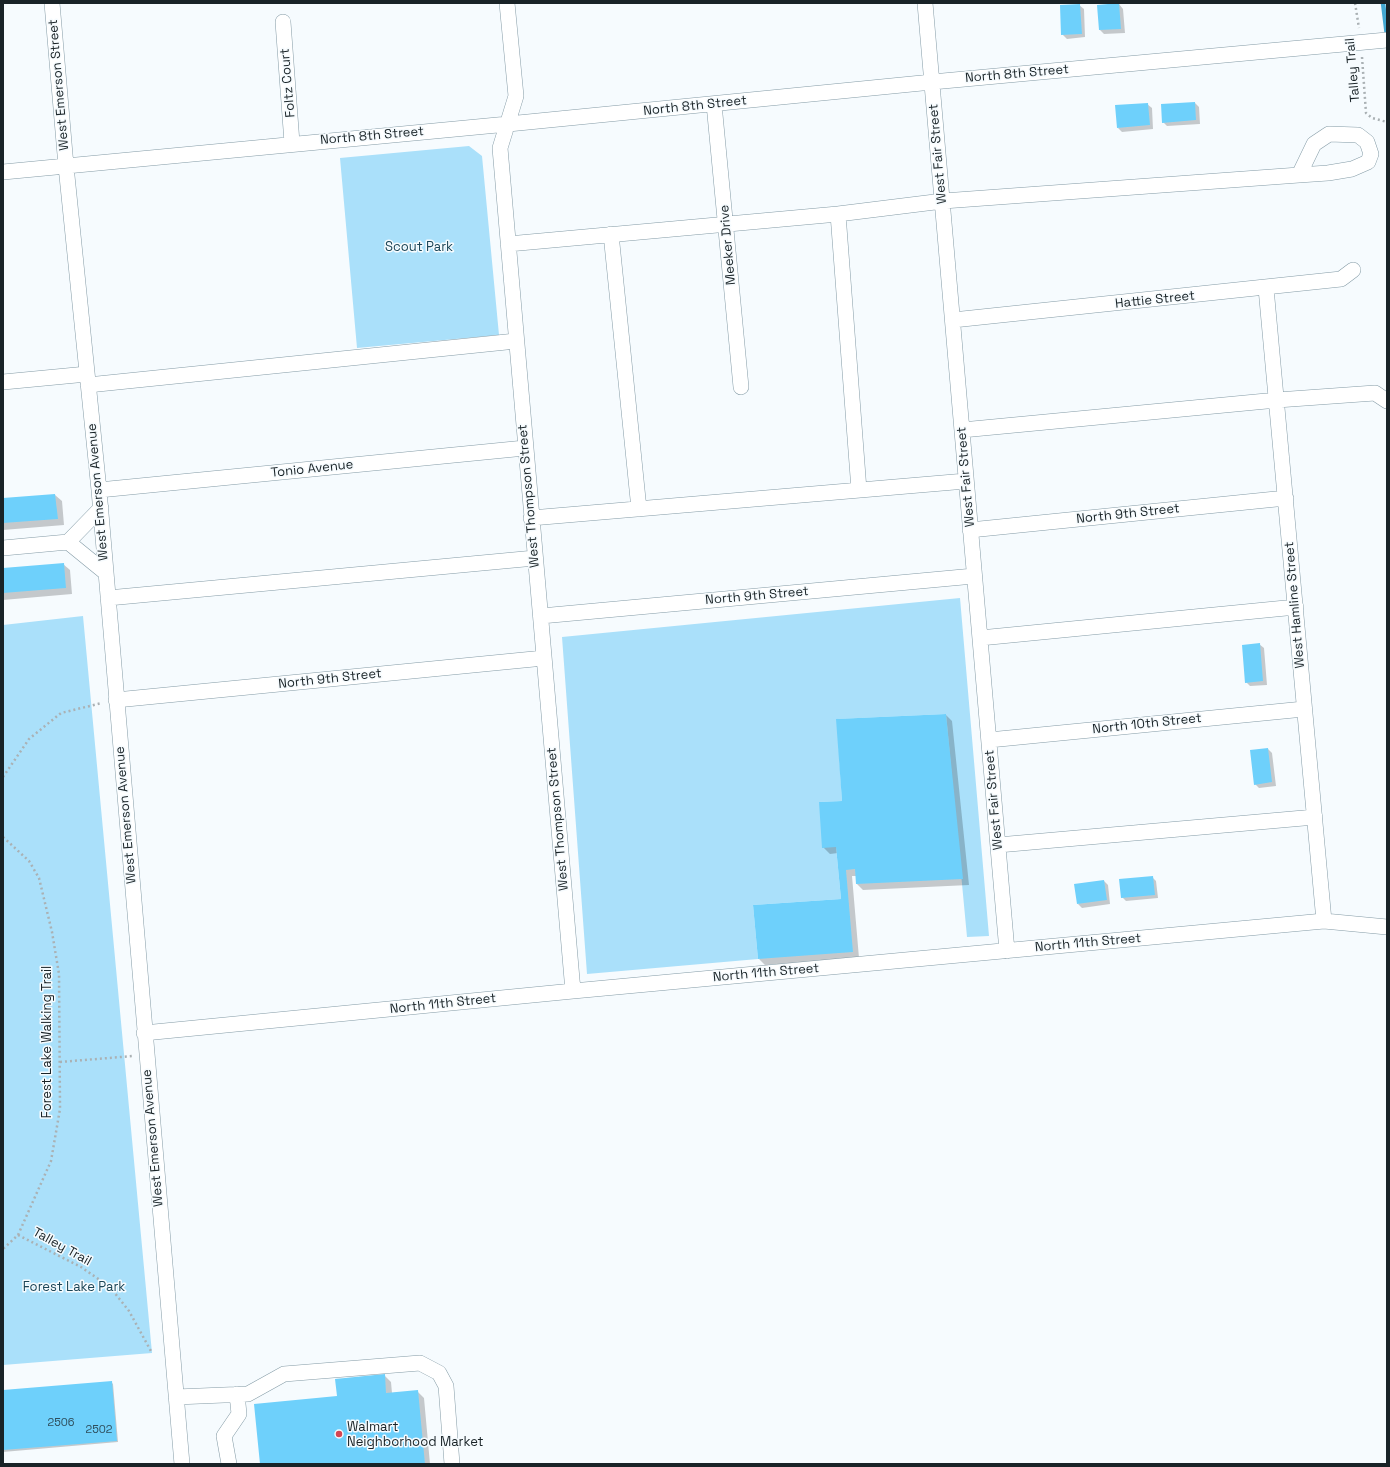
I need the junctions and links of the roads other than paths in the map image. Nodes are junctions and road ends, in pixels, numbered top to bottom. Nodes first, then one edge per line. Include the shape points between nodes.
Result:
1 (52, 3) edge
2 (507, 3) edge
3 (925, 3) edge
4 (283, 22) dead end
5 (1387, 40) edge
6 (932, 82) junction
7 (714, 104) junction
8 (508, 124) junction
9 (292, 143) junction
10 (66, 166) junction
11 (3, 172) edge
12 (1299, 175) dead end
13 (943, 201) junction
14 (838, 214) junction
15 (726, 223) junction
16 (611, 234) junction
17 (508, 244) junction
18 (1353, 270) dead end
19 (1266, 288) junction
20 (953, 320) junction
21 (516, 341) junction
22 (88, 380) junction
23 (3, 382) edge
24 (741, 387) dead end
25 (1277, 400) junction
26 (1387, 401) edge
27 (962, 430) junction
28 (525, 448) junction
29 (966, 481) junction
30 (99, 490) junction
31 (859, 490) junction
32 (1286, 498) junction
33 (100, 508) junction
34 (638, 508) junction
35 (531, 518) junction
36 (970, 530) junction
37 (68, 542) junction
38 (3, 548) edge
39 (535, 558) junction
40 (106, 573) junction
41 (974, 576) junction
42 (108, 598) junction
43 (1296, 607) junction
44 (540, 616) junction
45 (980, 638) junction
46 (544, 658) junction
47 (116, 700) junction
48 (1304, 709) junction
49 (989, 740) junction
50 (1314, 817) junction
51 (998, 845) junction
52 (1324, 921) junction
53 (1387, 927) edge
54 (1007, 951) junction
55 (573, 991) junction
56 (144, 1033) junction
57 (237, 1394) junction
58 (176, 1398) junction
59 (182, 1464) edge
60 (229, 1464) edge
61 (452, 1464) edge

1 - 10 street, West Emerson Street
2 - 8 street, West Thompson Street via 516,96
3 - 6 street, West Fair Street
4 - 9 street, Foltz Court
5 - 6 street, North 8th Street
6 - 7 street, North 8th Street
6 - 13 street, West Fair Street
7 - 8 street, North 8th Street
7 - 15 street, Meeker Drive
8 - 9 street, North 8th Street
8 - 17 street, West Thompson Street via 500,148
9 - 10 street, North 8th Street
10 - 11 street, North 8th Street
10 - 22 street, West Emerson Avenue
12 - 13 street
13 - 14 street
13 - 20 street, West Fair Street
14 - 15 street
14 - 31 street
15 - 16 street
15 - 24 street, Meeker Drive
16 - 17 street
16 - 34 street
17 - 21 street, West Thompson Street
18 - 19 street, Hattie Street via 1341,279
19 - 20 street, Hattie Street
19 - 25 street, West Hamline Street
20 - 27 street, West Fair Street
21 - 22 street
21 - 28 street, West Thompson Street
22 - 23 street
22 - 30 street, West Emerson Avenue
25 - 26 street via 1375,393
25 - 27 street
25 - 32 street, West Hamline Street
27 - 29 street, West Fair Street
28 - 30 street, Tonio Avenue
28 - 35 street, West Thompson Street
29 - 31 street
29 - 36 street, West Fair Street
30 - 33 street, West Emerson Avenue
31 - 34 street
32 - 36 street, North 9th Street
32 - 43 street, West Hamline Street
33 - 37 street
33 - 40 street, West Emerson Avenue
34 - 35 street
35 - 39 street, West Thompson Street
36 - 41 street, West Fair Street
37 - 38 street
37 - 40 street
39 - 42 street
39 - 44 street, West Thompson Street
40 - 42 street, West Emerson Avenue
41 - 44 street, North 9th Street
41 - 45 street, West Fair Street
42 - 47 street, West Emerson Avenue
43 - 45 street
43 - 48 street, West Hamline Street
44 - 46 street, West Thompson Street
45 - 49 street, West Fair Street
46 - 47 street, North 9th Street
46 - 55 street, West Thompson Street
47 - 56 street, West Emerson Avenue
48 - 49 street, North 10th Street
48 - 50 street, West Hamline Street
49 - 51 street, West Fair Street
50 - 51 street
50 - 52 street, West Hamline Street
51 - 54 street, West Fair Street
52 - 53 street, North 11th Street
52 - 54 street, North 11th Street
54 - 55 street, North 11th Street
55 - 56 street, North 11th Street
56 - 58 street, West Emerson Avenue
57 - 58 street
57 - 60 street via 239,1414 224,1436
57 - 61 street via 248,1394 284,1374 420,1363 439,1373 446,1386
58 - 59 street, West Emerson Avenue

